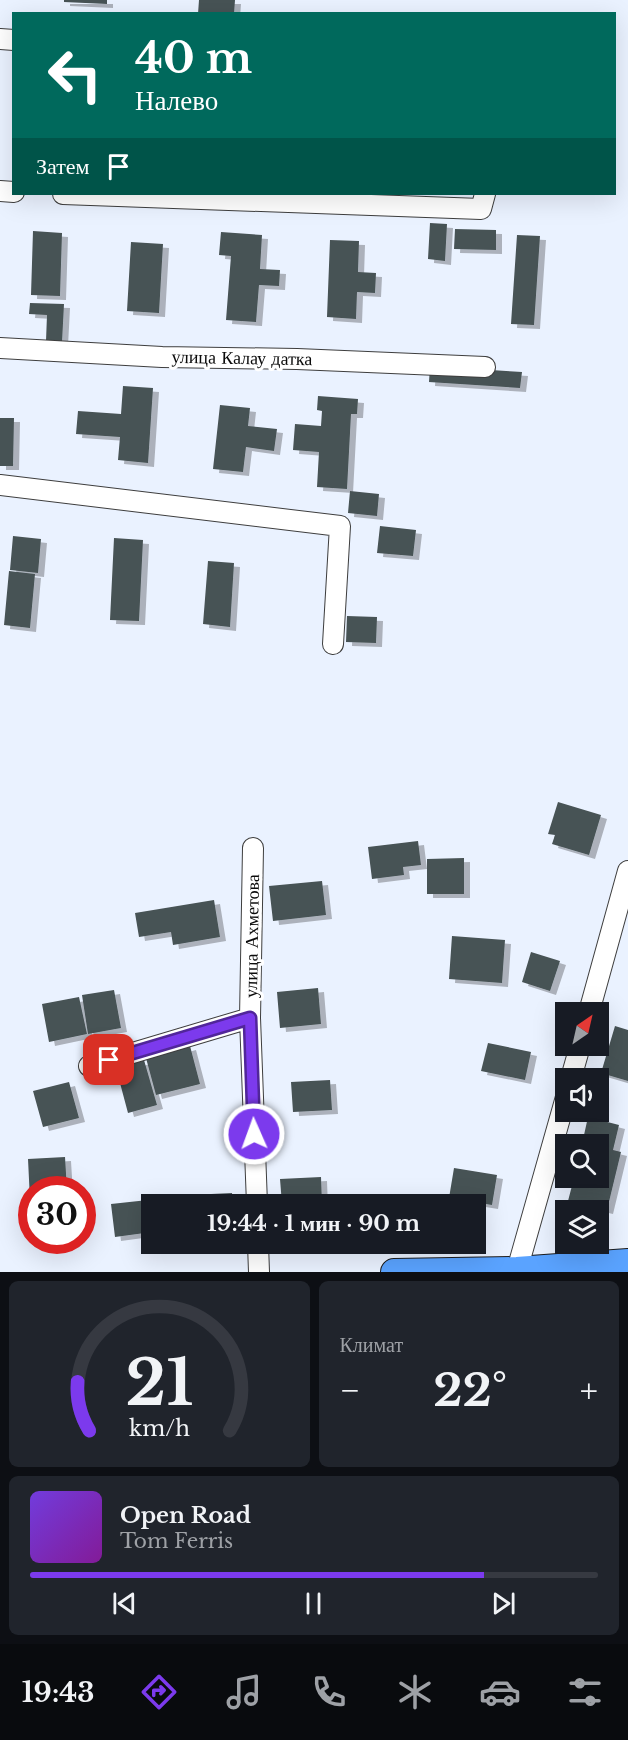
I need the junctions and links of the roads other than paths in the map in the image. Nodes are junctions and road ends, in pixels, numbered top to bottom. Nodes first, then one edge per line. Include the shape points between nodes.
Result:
1 (91, 195) edge
2 (485, 195) edge
3 (0, 348) edge
4 (485, 367) dead end
5 (0, 485) edge
6 (333, 644) dead end
7 (253, 848) dead end
8 (628, 871) edge
9 (592, 1002) edge
10 (250, 1018) junction
11 (89, 1066) dead end
12 (559, 1122) edge
13 (257, 1194) edge
14 (258, 1254) edge
15 (628, 1262) edge
16 (517, 1270) junction
17 (259, 1272) edge
18 (394, 1272) edge

1 - 2 street via 481,209
3 - 4 street, улица Калау датка
5 - 6 street via 340,526
7 - 10 street, улица Ахметова
8 - 9 street
10 - 11 street
10 - 13 street, улица Ахметова
12 - 16 street
14 - 17 street
15 - 16 main road
16 - 18 main road

